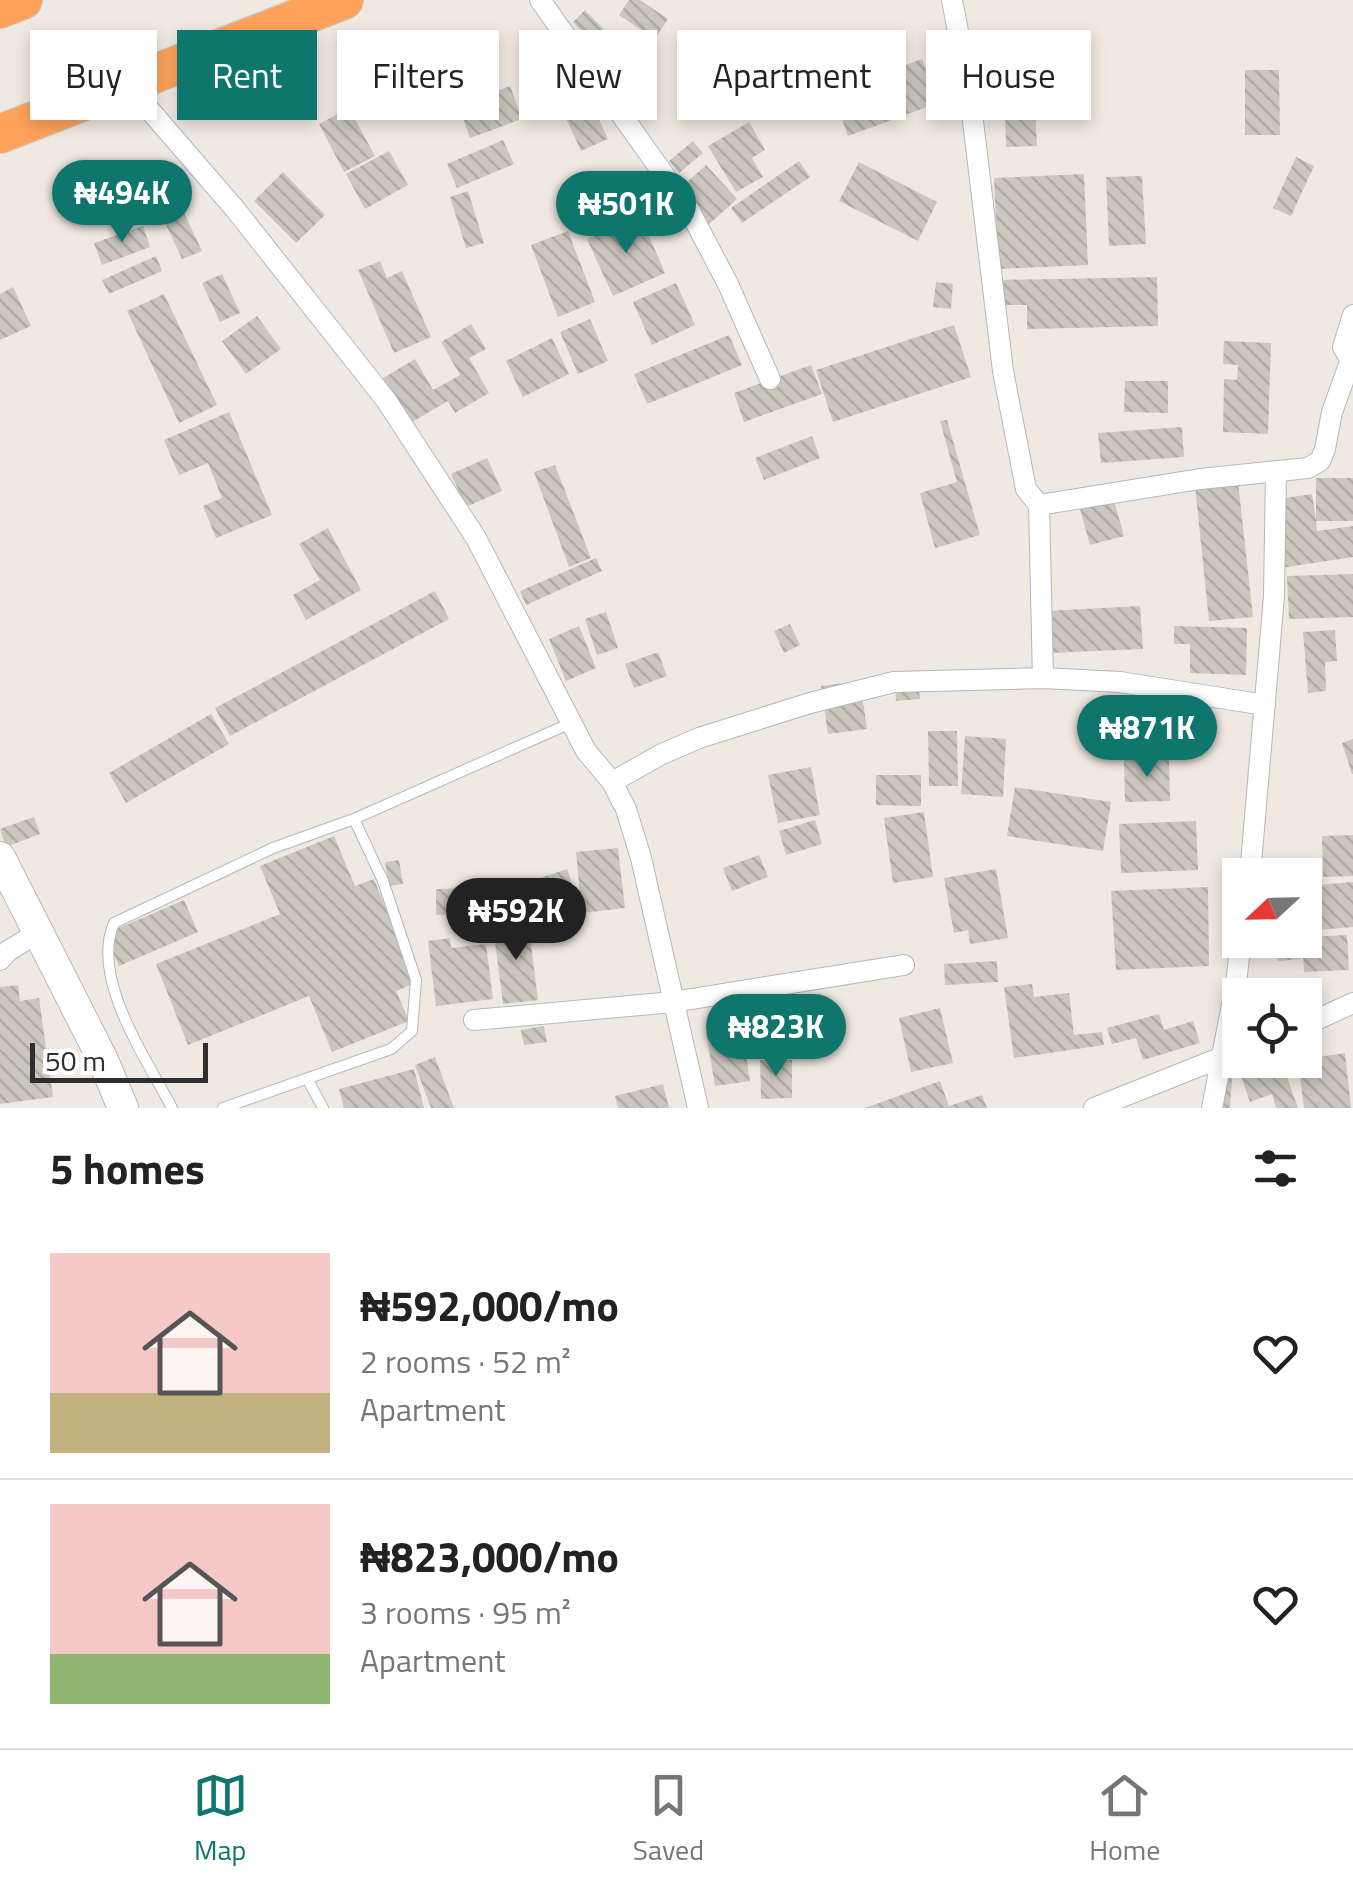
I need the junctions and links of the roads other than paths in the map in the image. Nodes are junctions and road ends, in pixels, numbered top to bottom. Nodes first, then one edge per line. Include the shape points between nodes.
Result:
1 (23, 0) edge
2 (344, 0) edge
3 (540, 0) edge
4 (952, 0) edge
5 (0, 8) edge
6 (157, 74) edge
7 (157, 119) edge
8 (37, 120) edge
9 (0, 134) edge
10 (1353, 315) edge
11 (1351, 363) edge
12 (770, 380) dead end
13 (1276, 471) junction
14 (1039, 505) junction
15 (1043, 678) junction
16 (1265, 705) junction
17 (571, 722) junction
18 (612, 782) junction
19 (354, 820) junction
20 (0, 857) edge
21 (1252, 858) edge
22 (39, 932) junction
23 (0, 960) edge
24 (904, 965) dead end
25 (673, 1002) junction
26 (1352, 1007) edge
27 (1322, 1019) edge
28 (474, 1020) dead end
29 (1222, 1057) edge
30 (1222, 1078) edge
31 (308, 1080) junction
32 (124, 1108) edge
33 (172, 1108) edge
34 (223, 1108) edge
35 (323, 1108) edge
36 (698, 1108) edge
37 (1094, 1108) edge
38 (1212, 1108) edge

1 - 5 highway
2 - 6 highway
3 - 12 street via 689,210
4 - 14 street via 1003,371 1026,489
7 - 17 street via 386,400 476,538
8 - 9 highway
10 - 11 street via 1343,341
11 - 13 street via 1320,461
13 - 14 street
13 - 16 street
14 - 15 street
15 - 16 street via 1120,682
15 - 18 street via 923,679 852,692 700,738
16 - 21 street
17 - 18 street
17 - 19 lane
18 - 25 street via 641,858
19 - 31 lane via 383,881 416,980 412,1031 391,1049
19 - 33 lane via 273,848 114,923 106,959 120,1006
20 - 22 main road
22 - 23 street
22 - 32 main road
24 - 25 street
25 - 28 street
25 - 36 street
26 - 27 street
29 - 37 street
30 - 38 street
31 - 34 lane
31 - 35 lane

